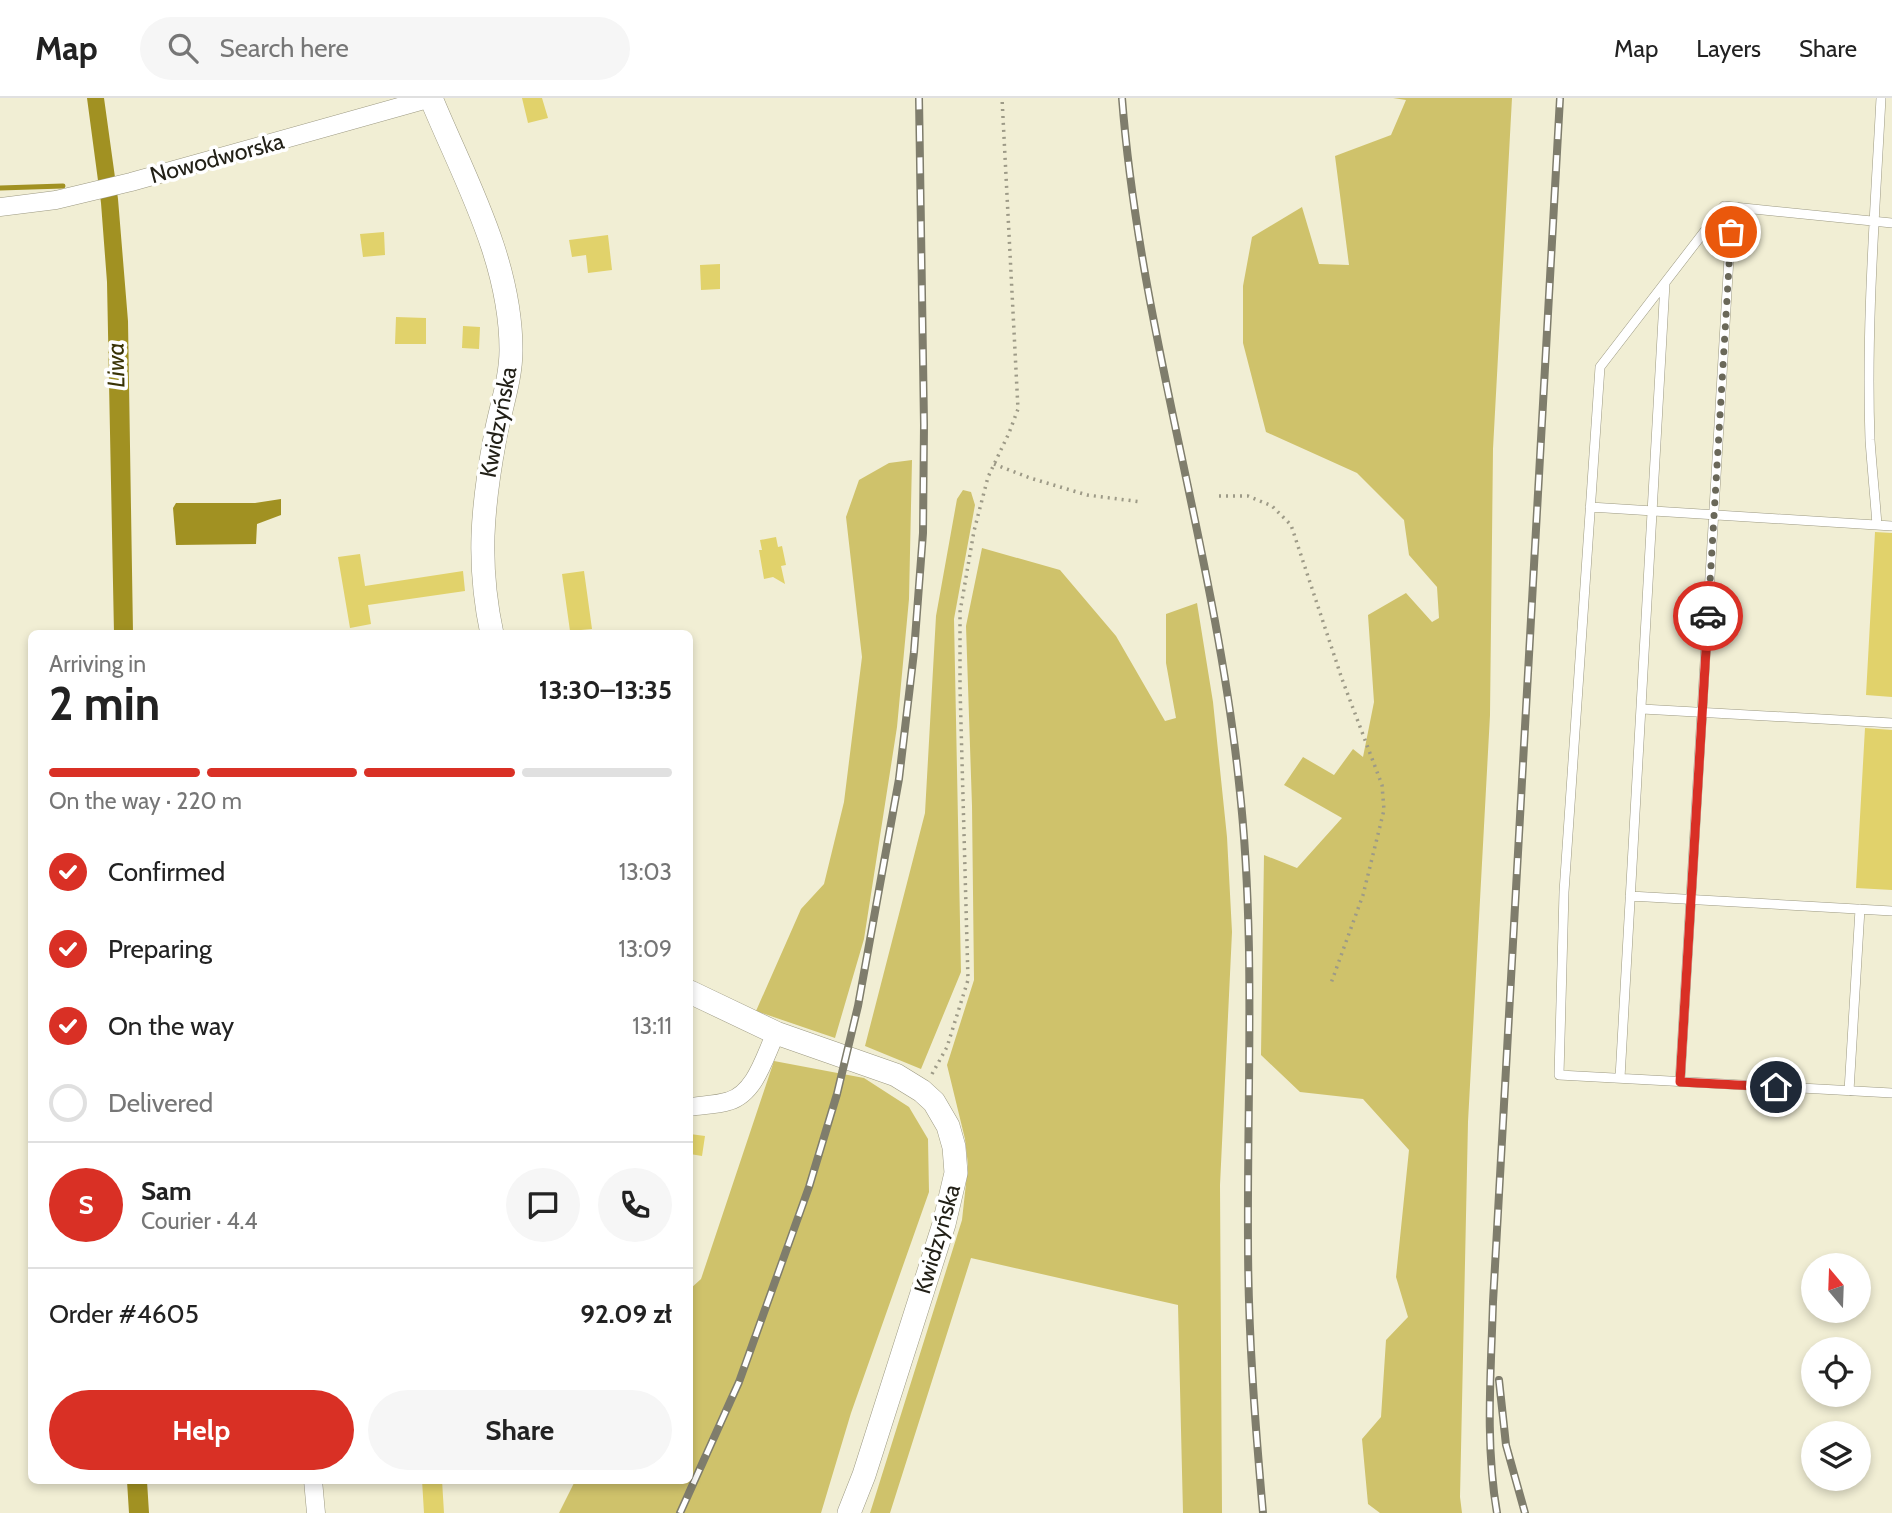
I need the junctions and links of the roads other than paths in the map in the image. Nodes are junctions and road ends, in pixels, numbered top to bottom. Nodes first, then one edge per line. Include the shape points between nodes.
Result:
1 (431, 98) edge
2 (1881, 98) edge
3 (0, 207) edge
4 (1732, 207) junction
5 (1875, 221) junction
6 (1892, 223) edge
7 (1665, 282) junction
8 (1590, 507) junction
9 (1653, 511) junction
10 (1714, 515) junction
11 (1877, 525) junction
12 (1892, 526) edge
13 (491, 630) edge
14 (1642, 709) junction
15 (1702, 712) junction
16 (1892, 723) edge
17 (1630, 896) junction
18 (1691, 899) junction
19 (1860, 909) junction
20 (1892, 911) edge
21 (693, 993) edge
22 (776, 1032) junction
23 (1619, 1078) junction
24 (1680, 1082) junction
25 (1849, 1091) junction
26 (1892, 1093) edge
27 (693, 1107) edge
28 (313, 1484) edge
29 (316, 1513) edge
30 (849, 1513) edge

1 - 3 street, Nowodworska via 131,182 56,200
1 - 13 street, Kwidzyńska via 492,242 509,324 509,378 484,492 481,542
2 - 5 lane
4 - 5 lane
4 - 7 lane via 1724,206
4 - 10 lane
5 - 6 lane
5 - 11 lane via 1870,440
7 - 8 lane via 1600,367
7 - 9 lane
8 - 9 lane
8 - 23 lane via 1564,892 1559,1074
9 - 10 lane
9 - 14 lane
10 - 11 lane
10 - 15 lane
11 - 12 lane
14 - 15 lane
14 - 17 lane
15 - 16 lane
15 - 18 lane
17 - 18 lane
17 - 23 lane
18 - 19 lane
18 - 24 lane
19 - 20 lane
19 - 25 lane
21 - 22 street, Kwidzyńska
22 - 27 street via 741,1096
22 - 30 street, Kwidzyńska via 896,1075 922,1091 948,1126 954,1147 956,1173 944,1224
23 - 24 lane
24 - 25 lane
25 - 26 lane
28 - 29 street

